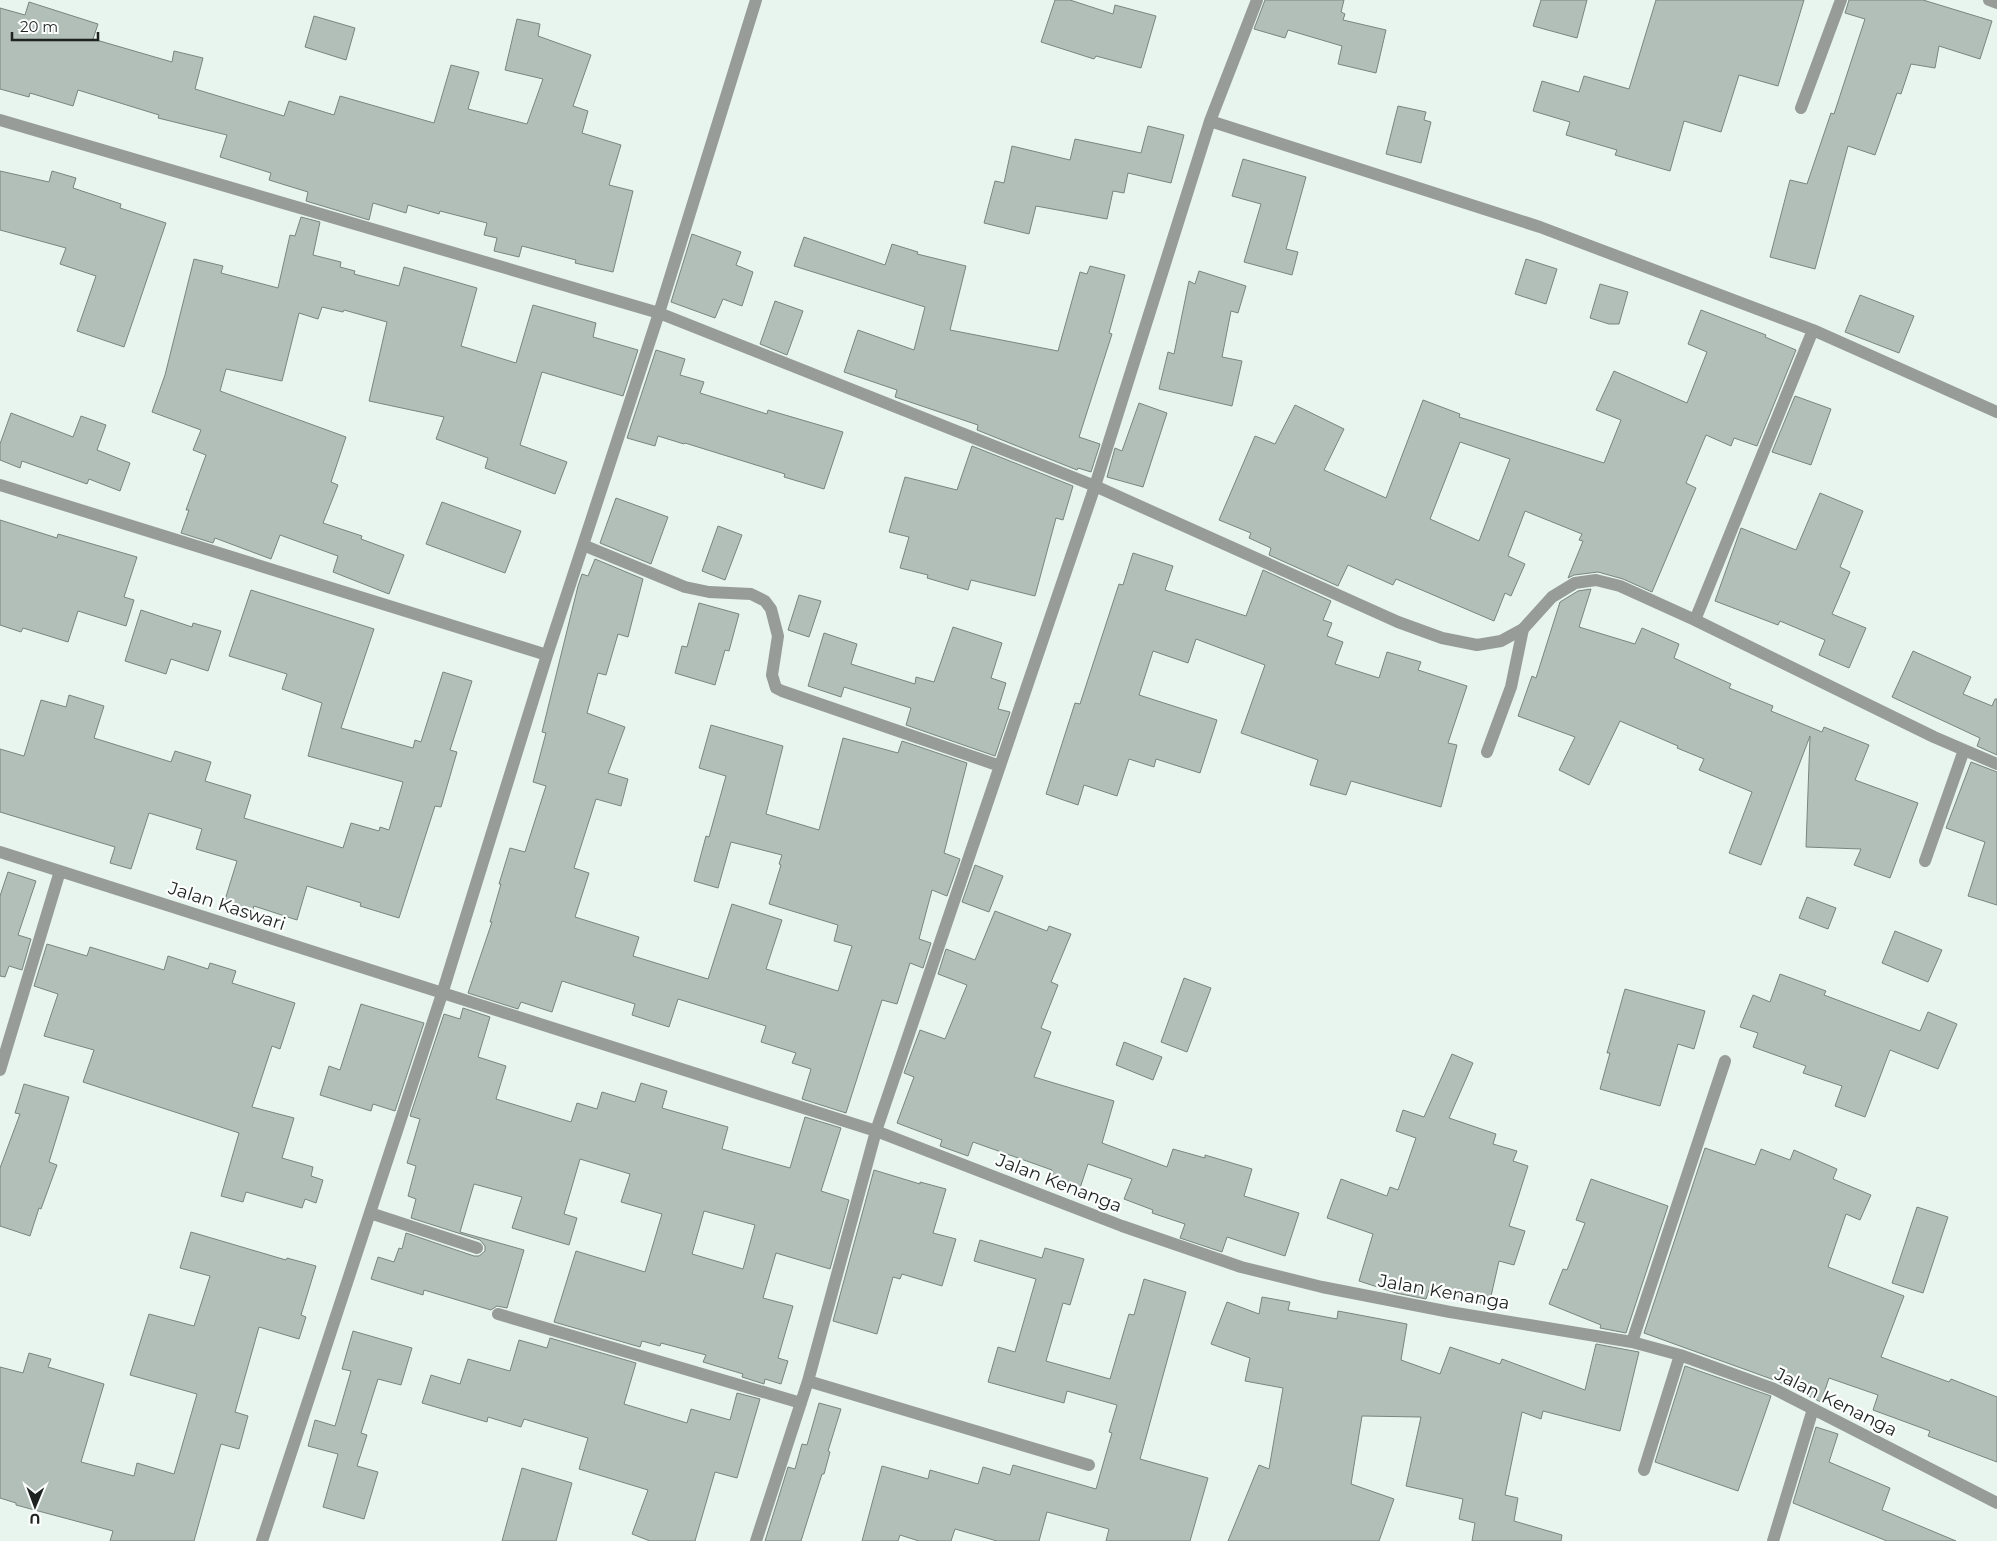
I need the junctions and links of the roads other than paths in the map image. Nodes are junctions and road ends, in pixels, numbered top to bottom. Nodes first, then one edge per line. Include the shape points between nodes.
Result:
1 (756, 0) edge
2 (1257, 0) edge
3 (1841, 0) edge
4 (1989, 0) edge
5 (1997, 3) edge
6 (1801, 108) dead end
7 (0, 120) edge
8 (1210, 121) junction
9 (659, 313) junction
10 (1813, 330) junction
11 (1997, 412) edge
12 (0, 485) edge
13 (1095, 486) junction
14 (583, 545) junction
15 (1695, 620) junction
16 (1523, 629) junction
17 (547, 655) junction
18 (1964, 750) junction
19 (1487, 752) dead end
20 (1997, 764) edge
21 (1000, 766) junction
22 (0, 852) edge
23 (1925, 861) dead end
24 (60, 871) junction
25 (442, 994) junction
26 (1724, 1061) dead end
27 (0, 1070) edge
28 (876, 1132) junction
29 (370, 1213) junction
30 (477, 1248) dead end
31 (498, 1314) dead end
32 (1632, 1342) junction
33 (1680, 1355) junction
34 (808, 1381) junction
35 (801, 1403) junction
36 (1813, 1409) junction
37 (1089, 1465) dead end
38 (1644, 1470) dead end
39 (1997, 1503) edge
40 (262, 1541) edge
41 (756, 1541) edge
42 (1773, 1541) edge

1 - 9 street
2 - 8 street
3 - 6 street
4 - 5 street
7 - 9 street
8 - 10 street via 1540,227
8 - 13 street
9 - 13 street
9 - 14 street
10 - 11 street
10 - 15 street
12 - 17 street
13 - 16 street via 1389,618 1442,638 1477,645 1501,641
13 - 21 street
14 - 17 street
14 - 21 street via 684,587 751,594 765,601 771,609 778,636 772,674 776,688
15 - 16 street via 1620,586 1596,580 1575,583 1552,597
15 - 18 street
16 - 19 street via 1511,687
17 - 25 street
18 - 20 street
18 - 23 street
21 - 28 street
22 - 24 street, Jalan Kaswari
24 - 25 street, Jalan Kaswari
24 - 27 street
25 - 28 street, Jalan Kaswari
25 - 29 street
26 - 32 street
28 - 32 street, Jalan Kenanga via 1122,1226 1241,1267 1322,1287 1450,1312
28 - 34 street
29 - 30 street
29 - 40 street
31 - 35 street
32 - 33 street, Jalan Kenanga
33 - 36 street, Jalan Kenanga via 1774,1389
33 - 38 street
34 - 35 street
34 - 37 street
35 - 41 street
36 - 39 street, Jalan Kenanga
36 - 42 street

